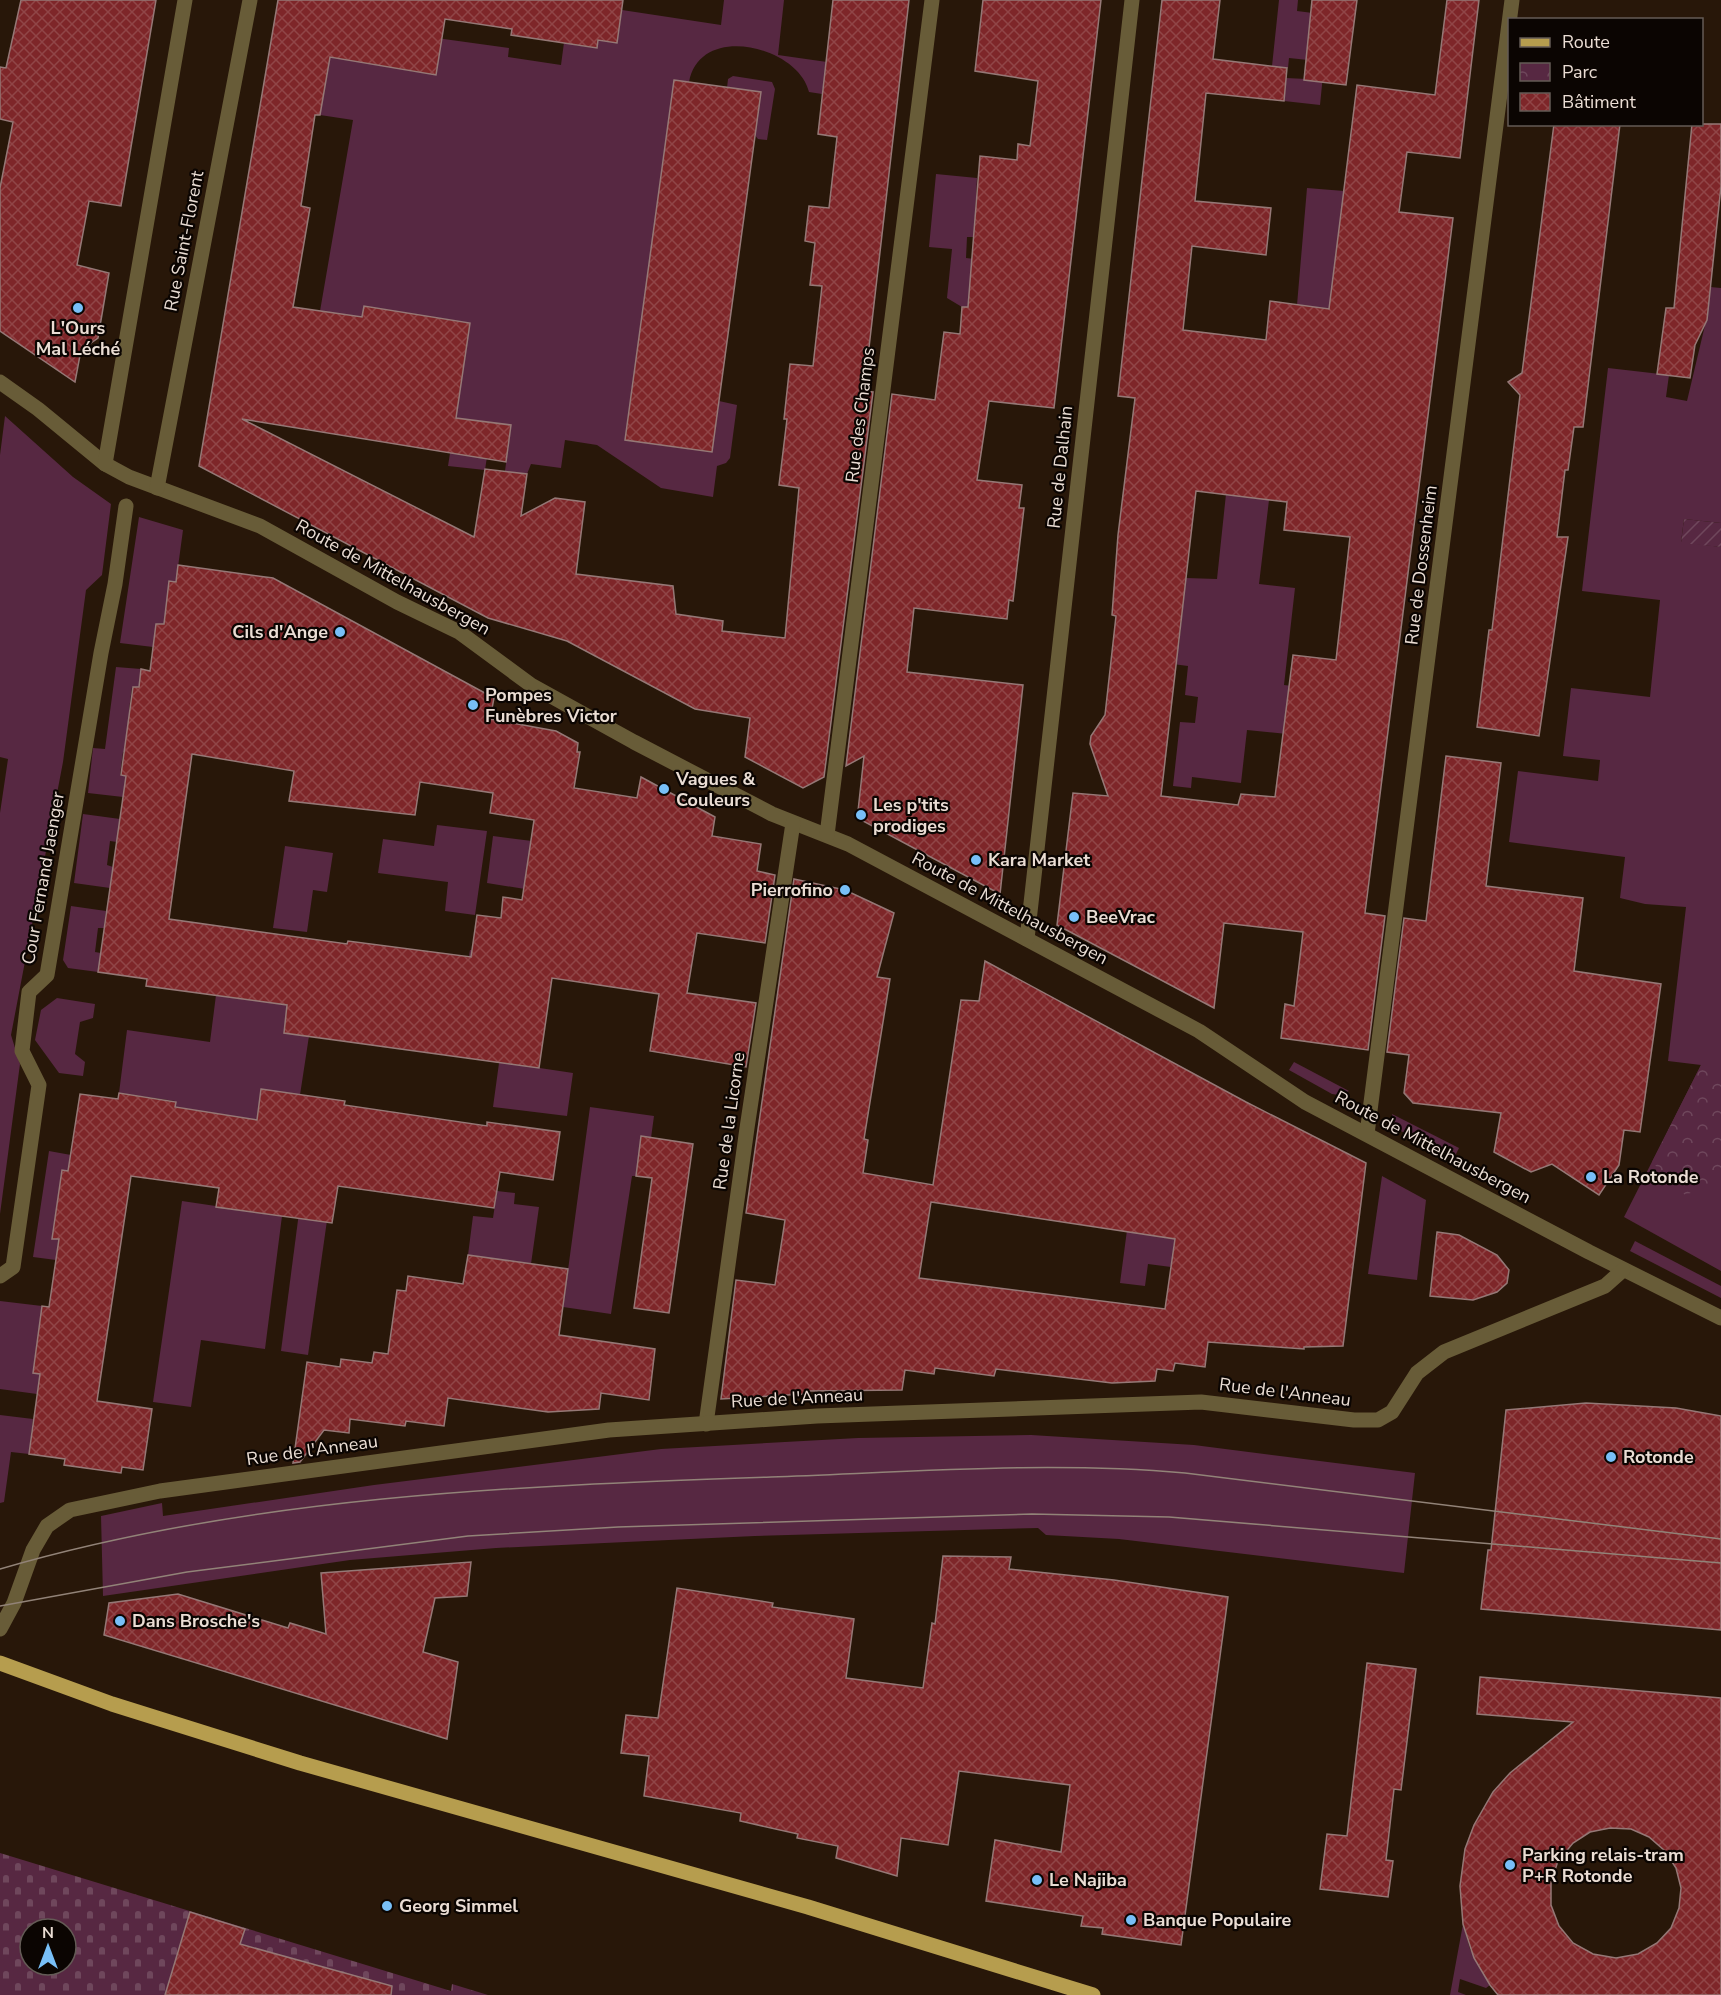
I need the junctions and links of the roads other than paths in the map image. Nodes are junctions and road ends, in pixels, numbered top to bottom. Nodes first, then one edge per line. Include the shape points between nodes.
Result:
1 (185, 0) edge
2 (250, 0) edge
3 (932, 0) edge
4 (1132, 0) edge
5 (1512, 0) edge
6 (1510, 18) edge
7 (1508, 31) edge
8 (0, 381) edge
9 (105, 464) junction
10 (157, 488) junction
11 (126, 506) dead end
12 (793, 823) junction
13 (827, 835) junction
14 (1027, 939) junction
15 (1367, 1134) junction
16 (1623, 1270) junction
17 (0, 1276) edge
18 (1721, 1318) edge
19 (706, 1424) junction
20 (0, 1629) edge
21 (0, 1663) edge
22 (1094, 1995) edge

1 - 9 street
2 - 10 street, Rue Saint-Florent
3 - 13 street, Rue des Champs
4 - 14 street, Rue de Dalhain
5 - 6 street, Rue de Dossenheim
7 - 15 street, Rue de Dossenheim
8 - 9 street, Route de Mittelhausbergen
9 - 10 street, Route de Mittelhausbergen
10 - 12 street, Route de Mittelhausbergen via 260,526 459,632 531,685
11 - 17 street, Cour Fernand Jaenger via 47,975 29,992 22,1051 39,1085 12,1267
12 - 13 street, Route de Mittelhausbergen
12 - 19 street, Rue de la Licorne
13 - 14 street, Route de Mittelhausbergen
14 - 15 street, Route de Mittelhausbergen via 1199,1031 1305,1102
15 - 16 street, Route de Mittelhausbergen
16 - 18 street, Route de Mittelhausbergen
16 - 19 street, Rue de l'Anneau via 1605,1286 1444,1352 1417,1374 1392,1412 1378,1420 1237,1405 1165,1402
19 - 20 street, Rue de l'Anneau via 609,1430 160,1491 86,1505 70,1510 47,1526
21 - 22 main road via 112,1704 300,1763 808,1907

